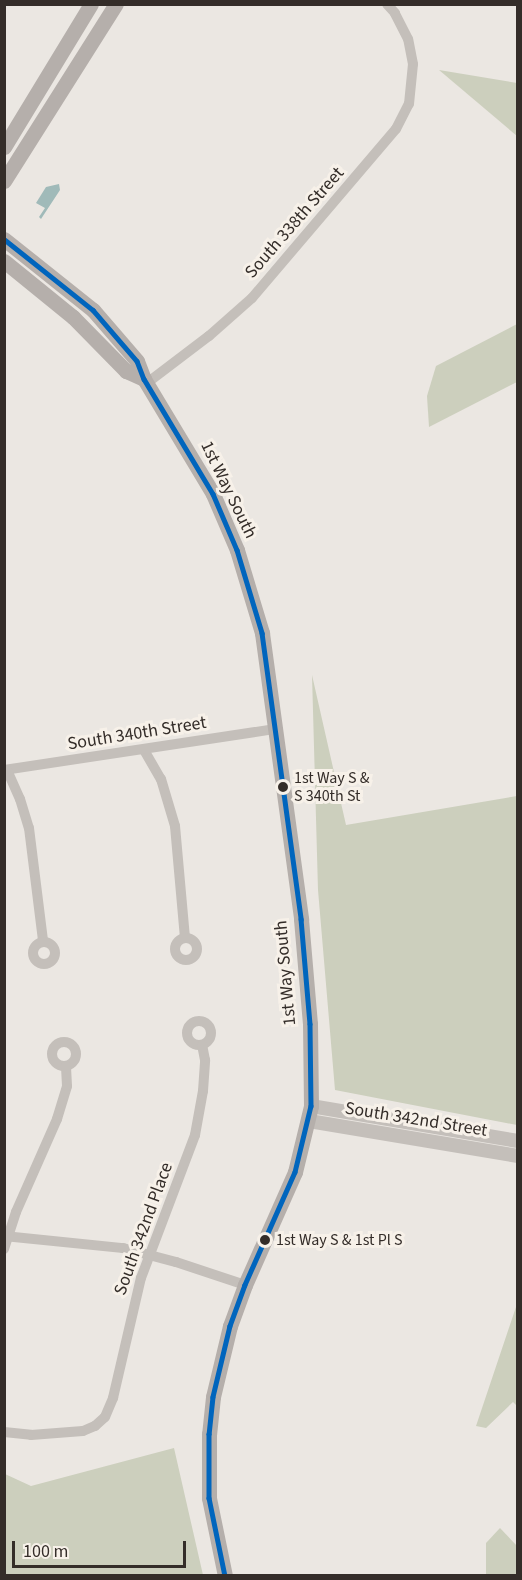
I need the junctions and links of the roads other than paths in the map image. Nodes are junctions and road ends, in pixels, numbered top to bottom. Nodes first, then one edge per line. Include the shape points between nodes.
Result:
1 (92, 4) edge
2 (116, 4) edge
3 (387, 4) edge
4 (4, 147) edge
5 (4, 181) edge
6 (4, 239) edge
7 (4, 261) edge
8 (145, 381) junction
9 (274, 729) junction
10 (144, 750) junction
11 (6, 770) edge
12 (185, 937) dead end
13 (43, 941) dead end
14 (202, 1045) dead end
15 (66, 1066) dead end
16 (310, 1114) junction
17 (518, 1141) edge
18 (518, 1156) edge
19 (6, 1236) edge
20 (4, 1249) edge
21 (150, 1254) junction
22 (245, 1285) junction
23 (4, 1432) edge
24 (225, 1575) edge

1 - 4 main road
2 - 5 main road
3 - 8 street, South 338th Street via 403,26 411,49 412,91 396,129 252,298 209,336
6 - 8 main road, 1st Way South via 93,310 137,361
7 - 8 main road, 1st Way South via 73,317 126,371
8 - 9 main road, 1st Way South via 208,485 237,550 262,633
9 - 10 street, South 340th Street
9 - 16 main road, 1st Way South via 301,919 310,1024
10 - 11 street, South 340th Street
10 - 12 street via 161,779 175,826
11 - 13 street via 29,828
14 - 21 street, South 342nd Place via 203,1091 195,1135
15 - 19 street via 67,1086 57,1119
16 - 17 street, South 342nd Street
16 - 18 street, South 342nd Street
16 - 22 main road, 1st Way South via 295,1173
19 - 20 street
19 - 21 street
21 - 22 street
21 - 23 street, South 342nd Place via 105,1416 83,1431 31,1435
22 - 24 main road, 1st Way South via 219,1365 209,1434 209,1498

